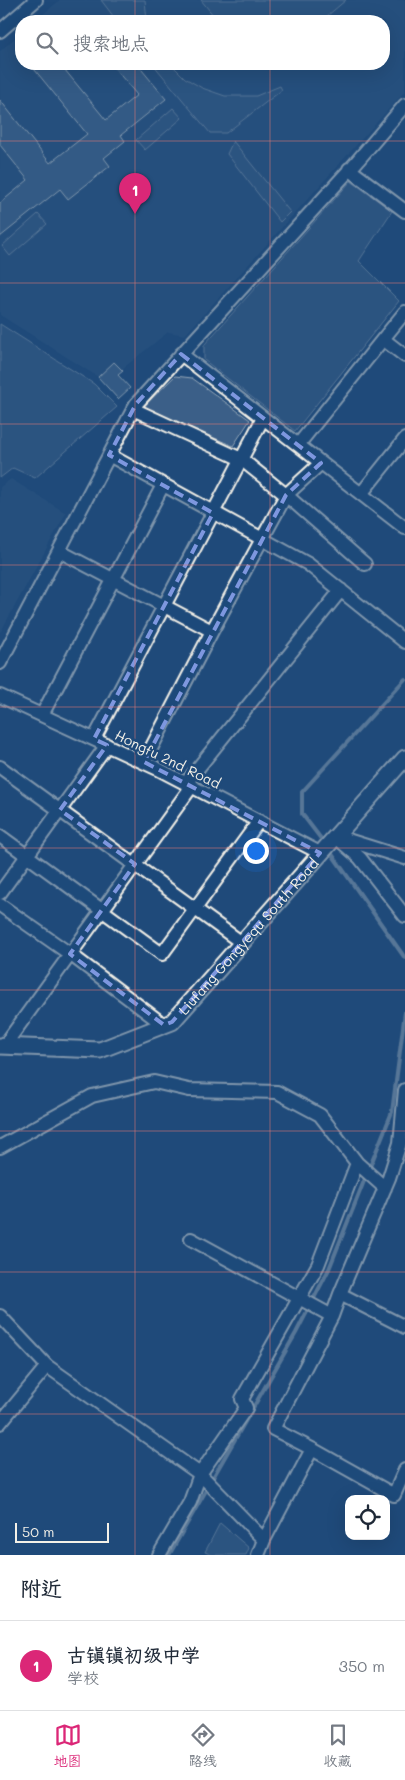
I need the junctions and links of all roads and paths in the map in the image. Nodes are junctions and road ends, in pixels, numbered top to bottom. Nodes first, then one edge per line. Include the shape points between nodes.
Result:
1 (36, 0) edge
2 (19, 15) edge
3 (15, 18) edge
4 (0, 31) edge
5 (405, 105) edge
6 (349, 169) junction
7 (405, 211) edge
8 (405, 312) edge
9 (383, 339) junction
10 (181, 354) junction
11 (405, 356) edge
12 (133, 409) junction
13 (263, 418) junction
14 (405, 439) edge
15 (298, 445) junction
16 (109, 455) junction
17 (241, 459) junction
18 (321, 463) junction
19 (163, 485) junction
20 (361, 494) junction
21 (286, 495) junction
22 (213, 513) junction
23 (405, 528) edge
24 (262, 539) junction
25 (59, 551) junction
26 (365, 564) dead end
27 (113, 579) junction
28 (341, 590) junction
29 (164, 605) junction
30 (212, 631) junction
31 (405, 642) edge
32 (0, 663) edge
33 (0, 696) edge
34 (42, 715) junction
35 (94, 739) junction
36 (107, 745) junction
37 (405, 758) edge
38 (144, 762) junction
39 (0, 767) edge
40 (189, 785) junction
41 (60, 810) junction
42 (259, 822) junction
43 (0, 836) edge
44 (328, 846) junction
45 (27, 856) junction
46 (405, 858) edge
47 (135, 864) junction
48 (0, 893) edge
49 (0, 905) edge
50 (195, 909) junction
51 (102, 910) junction
52 (405, 916) edge
53 (242, 943) junction
54 (70, 954) junction
55 (164, 1025) junction
56 (2, 1046) edge
57 (405, 1090) edge
58 (0, 1146) edge
59 (357, 1164) junction
60 (385, 1188) junction
61 (191, 1239) dead end
62 (340, 1294) junction
63 (299, 1297) junction
64 (0, 1316) edge
65 (332, 1316) junction
66 (405, 1327) edge
67 (47, 1366) junction
68 (0, 1423) edge
69 (312, 1449) junction
70 (405, 1470) edge
71 (200, 1474) junction
72 (264, 1540) junction
73 (159, 1555) edge
74 (258, 1555) edge

1 - 2 street
3 - 4 street
5 - 6 street
6 - 7 street
6 - 10 street
8 - 9 street
9 - 11 street
9 - 15 street
10 - 12 street
10 - 13 street
12 - 16 street
12 - 17 street
13 - 15 street
13 - 17 street
14 - 20 street
15 - 18 street
16 - 19 street
16 - 25 street
17 - 21 street
17 - 22 street
18 - 20 street
18 - 21 street
19 - 22 street
19 - 27 street
20 - 23 street
21 - 24 street
21 - 26 street
22 - 24 street
22 - 29 street
24 - 28 street via 308,564
24 - 30 street
25 - 27 street
25 - 32 street
27 - 29 street
27 - 34 street
28 - 31 street
28 - 40 street
29 - 30 street
29 - 35 street
30 - 38 street
33 - 34 street, Hongfu 2nd Road
34 - 35 street, Hongfu 2nd Road
35 - 36 street, Hongfu 2nd Road
36 - 38 street, Hongfu 2nd Road
36 - 41 street
37 - 44 main road, Liufang Gongyequ South Road
38 - 40 street, Hongfu 2nd Road
39 - 41 street
40 - 42 street, Hongfu 2nd Road
40 - 47 street
41 - 45 street
41 - 47 street
42 - 44 street, Hongfu 2nd Road
42 - 50 street
43 - 45 street
44 - 46 street, Hongfu 2nd Road
44 - 52 street via 360,858
44 - 53 main road, Liufang Gongyequ South Road
45 - 48 street
45 - 51 street
47 - 50 street
47 - 51 street
49 - 54 street
50 - 51 street via 162,954
50 - 53 street
51 - 54 street
53 - 55 main road, Liufang Gongyequ South Road via 172,1022
54 - 55 street
54 - 56 street
55 - 56 main road, Liufang Gongyequ South Road via 100,1050
57 - 60 street via 400,1143
58 - 59 street via 92,1096 154,1082 190,1090 278,1092 320,1115
59 - 60 street
59 - 63 street via 318,1265
60 - 62 street
61 - 63 street
62 - 65 street
62 - 66 street
63 - 65 street
63 - 71 street via 242,1399 246,1408
64 - 67 street
65 - 69 street via 273,1428
67 - 68 street
67 - 71 street
69 - 70 street via 394,1496
69 - 72 street
71 - 72 street
71 - 73 street via 190,1502
72 - 74 street

